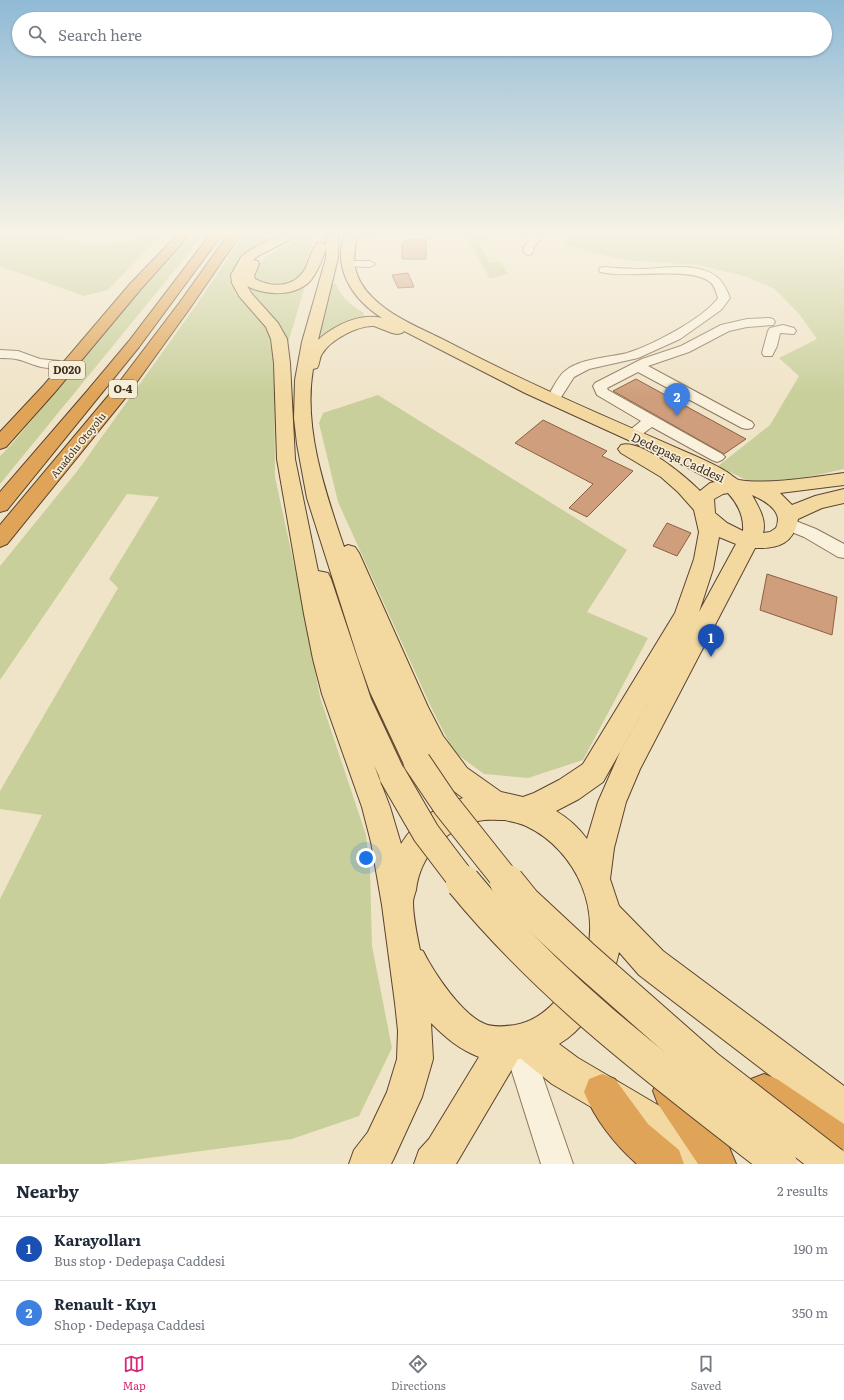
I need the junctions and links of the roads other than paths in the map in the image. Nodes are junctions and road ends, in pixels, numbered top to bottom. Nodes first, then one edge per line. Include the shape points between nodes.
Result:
1 (127, 286) edge
2 (129, 286) edge
3 (130, 286) edge
4 (131, 286) edge
5 (177, 286) edge
6 (198, 286) edge
7 (240, 286) edge
8 (259, 286) edge
9 (289, 286) edge
10 (314, 286) edge
11 (325, 286) edge
12 (346, 286) edge
13 (357, 286) edge
14 (721, 286) edge
15 (123, 293) junction
16 (300, 321) dead end
17 (769, 322) dead end
18 (790, 331) dead end
19 (426, 336) junction
20 (295, 343) dead end
21 (768, 353) dead end
22 (0, 354) edge
23 (54, 364) junction
24 (638, 366) junction
25 (303, 394) junction
26 (553, 399) junction
27 (651, 421) junction
28 (0, 424) edge
29 (747, 425) dead end
30 (631, 436) junction
31 (295, 441) junction
32 (0, 443) edge
33 (716, 457) dead end
34 (844, 479) edge
35 (290, 482) junction
36 (741, 486) junction
37 (844, 496) edge
38 (0, 505) edge
39 (704, 511) junction
40 (788, 520) junction
41 (0, 538) edge
42 (750, 541) junction
43 (844, 552) edge
44 (405, 769) junction
45 (495, 805) junction
46 (525, 810) junction
47 (596, 877) junction
48 (398, 905) junction
49 (606, 915) junction
50 (402, 940) junction
51 (634, 1001) junction
52 (516, 1042) junction
53 (630, 1046) junction
54 (602, 1092) junction
55 (844, 1109) edge
56 (844, 1146) edge
57 (368, 1164) edge
58 (433, 1164) edge
59 (558, 1164) edge
60 (665, 1164) edge
61 (701, 1164) edge
62 (718, 1164) edge
63 (780, 1164) edge
64 (832, 1164) edge

1 - 15 highway
2 - 15 highway, D020
3 - 15 highway, D020
4 - 15 highway
5 - 38 highway, Anadolu Otoyolu / O-4 via 64,431
6 - 41 highway, Anadolu Otoyolu / O-4 via 120,393
7 - 31 main road via 272,326 279,339
8 - 9 main road via 272,289
10 - 16 main road
11 - 25 main road via 310,342
12 - 19 main road via 354,298 375,313
13 - 19 main road, Dedepaşa Caddesi via 372,304 395,320
14 - 26 street via 724,298 717,308 676,336 633,355 585,366 569,374
15 - 23 highway, D020 via 91,319
15 - 32 highway, D020 via 68,370
17 - 24 street via 725,328 692,346
18 - 21 street via 774,331
19 - 26 main road, Dedepaşa Caddesi via 469,360
20 - 31 main road via 288,379
22 - 23 street via 18,355 38,363
23 - 28 highway, D020
24 - 27 street via 600,386 601,390
24 - 29 street
25 - 31 main road via 303,418
25 - 39 main road, Dedepaşa Caddesi via 312,359 321,345 353,325 363,322 380,323 653,462 679,481
26 - 30 main road, Dedepaşa Caddesi
27 - 30 street
27 - 33 street
30 - 36 main road, Dedepaşa Caddesi
31 - 35 main road
31 - 44 main road via 383,692
31 - 45 main road via 314,471 327,507 434,745 457,777
34 - 36 main road via 769,488
35 - 44 main road via 358,699
35 - 48 main road via 325,659 376,807 386,842
36 - 39 main road via 721,486 712,490 706,496
36 - 40 main road via 775,499 783,507
36 - 42 main road, Dedepaşa Caddesi via 754,521
37 - 40 main road via 808,505
39 - 42 main road, Dedepaşa Caddesi via 728,534
39 - 46 main road via 709,533 708,546 689,607 592,774 568,792
40 - 42 main road via 786,531 780,536
40 - 43 street
42 - 47 main road, Dedepaşa Caddesi via 630,761 612,802 599,848
44 - 51 main road, bridge via 463,828 524,903 582,958
44 - 53 main road, bridge via 417,819 449,865 500,924 556,982
45 - 46 main road
45 - 48 main road via 467,809 440,822 418,843 404,871
46 - 47 main road via 553,824 577,846
47 - 49 main road
48 - 50 main road
49 - 52 main road via 604,946 594,980 560,1022 546,1034
49 - 55 main road via 651,963
50 - 52 main road via 424,988 465,1031 484,1042
50 - 57 main road via 412,1003 415,1059 404,1097 381,1145
51 - 56 highway, bridge
51 - 64 main road, bridge via 708,1068
52 - 54 main road
52 - 58 main road
52 - 59 street
53 - 62 highway, bridge via 670,1089
53 - 63 main road, bridge
54 - 60 highway via 635,1137
54 - 61 main road via 650,1121

